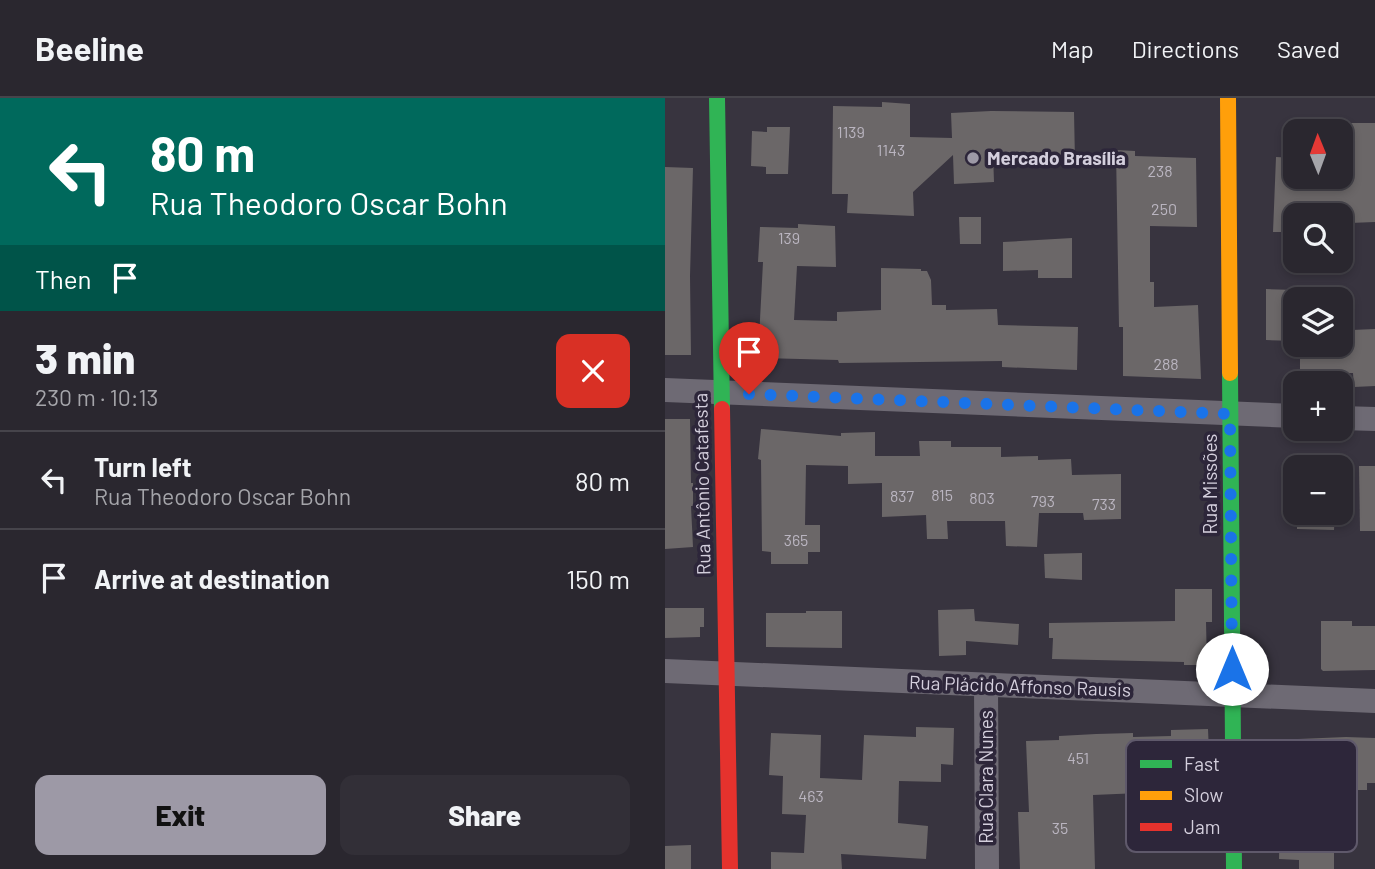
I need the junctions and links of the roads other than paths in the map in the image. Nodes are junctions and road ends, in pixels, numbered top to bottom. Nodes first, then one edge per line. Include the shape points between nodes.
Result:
1 (717, 98) edge
2 (1228, 98) edge
3 (665, 390) edge
4 (722, 393) junction
5 (1230, 414) junction
6 (1283, 416) edge
7 (1353, 418) edge
8 (1375, 419) edge
9 (665, 671) edge
10 (726, 674) junction
11 (986, 685) junction
12 (1233, 695) junction
13 (1375, 701) edge
14 (1233, 740) edge
15 (730, 869) edge
16 (987, 869) edge

1 - 4 street, Rua Antônio Catafesta
2 - 5 street, Rua Missões
3 - 4 street
4 - 5 street
4 - 10 street, Rua Antônio Catafesta
5 - 6 street
5 - 12 street, Rua Missões
7 - 8 street
9 - 10 street, Rua Plácido Affonso Rausis
10 - 11 street, Rua Plácido Affonso Rausis
10 - 15 street, Rua Antônio Catafesta
11 - 12 street, Rua Plácido Affonso Rausis
11 - 16 street, Rua Clara Nunes
12 - 13 street, Rua Plácido Affonso Rausis
12 - 14 street, Rua Missões

